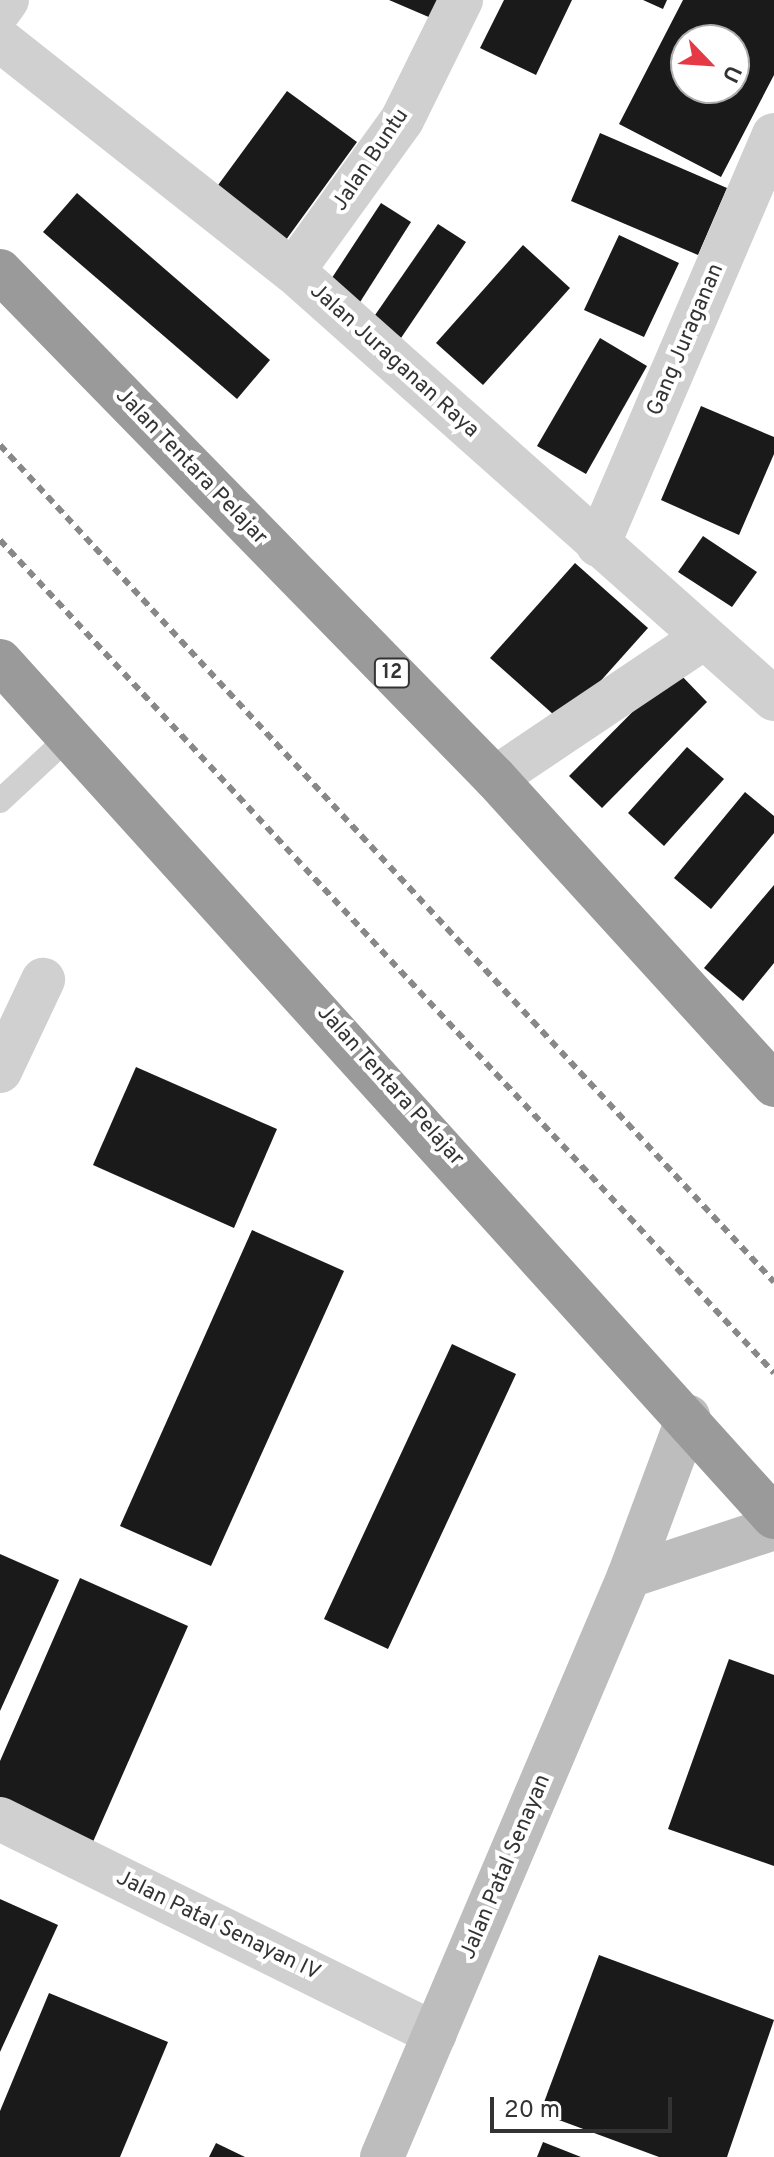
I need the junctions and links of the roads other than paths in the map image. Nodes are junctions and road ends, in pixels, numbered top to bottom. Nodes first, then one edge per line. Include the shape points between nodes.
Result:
1 (7, 0) edge
2 (461, 0) edge
3 (0, 10) edge
4 (0, 40) edge
5 (774, 135) edge
6 (0, 271) edge
7 (293, 271) junction
8 (598, 545) junction
9 (702, 639) junction
10 (0, 661) edge
11 (774, 699) edge
12 (70, 736) junction
13 (495, 778) junction
14 (0, 801) edge
15 (43, 980) dead end
16 (0, 1071) edge
17 (774, 1085) edge
18 (688, 1417) junction
19 (774, 1517) edge
20 (774, 1528) edge
21 (629, 1576) junction
22 (0, 1819) edge
23 (435, 2034) junction
24 (382, 2157) edge

1 - 3 street
2 - 7 street, Jalan Buntu via 402,120
4 - 7 street, Jalan Juraganan Raya
5 - 8 street, Gang Juraganan
6 - 13 highway, Jalan Tentara Pelajar / 12
7 - 8 street, Jalan Juraganan Raya
8 - 9 street, Jalan Juraganan Raya
9 - 11 street, Jalan Juraganan Raya
9 - 13 street
10 - 12 highway, Jalan Tentara Pelajar
12 - 14 lane
12 - 18 highway, Jalan Tentara Pelajar
13 - 17 highway, Jalan Tentara Pelajar / 12
15 - 16 street
18 - 19 highway, Jalan Tentara Pelajar
18 - 21 street, Jalan Patal Senayan
20 - 21 street
21 - 23 street, Jalan Patal Senayan
22 - 23 street, Jalan Patal Senayan IV
23 - 24 street, Jalan Patal Senayan

